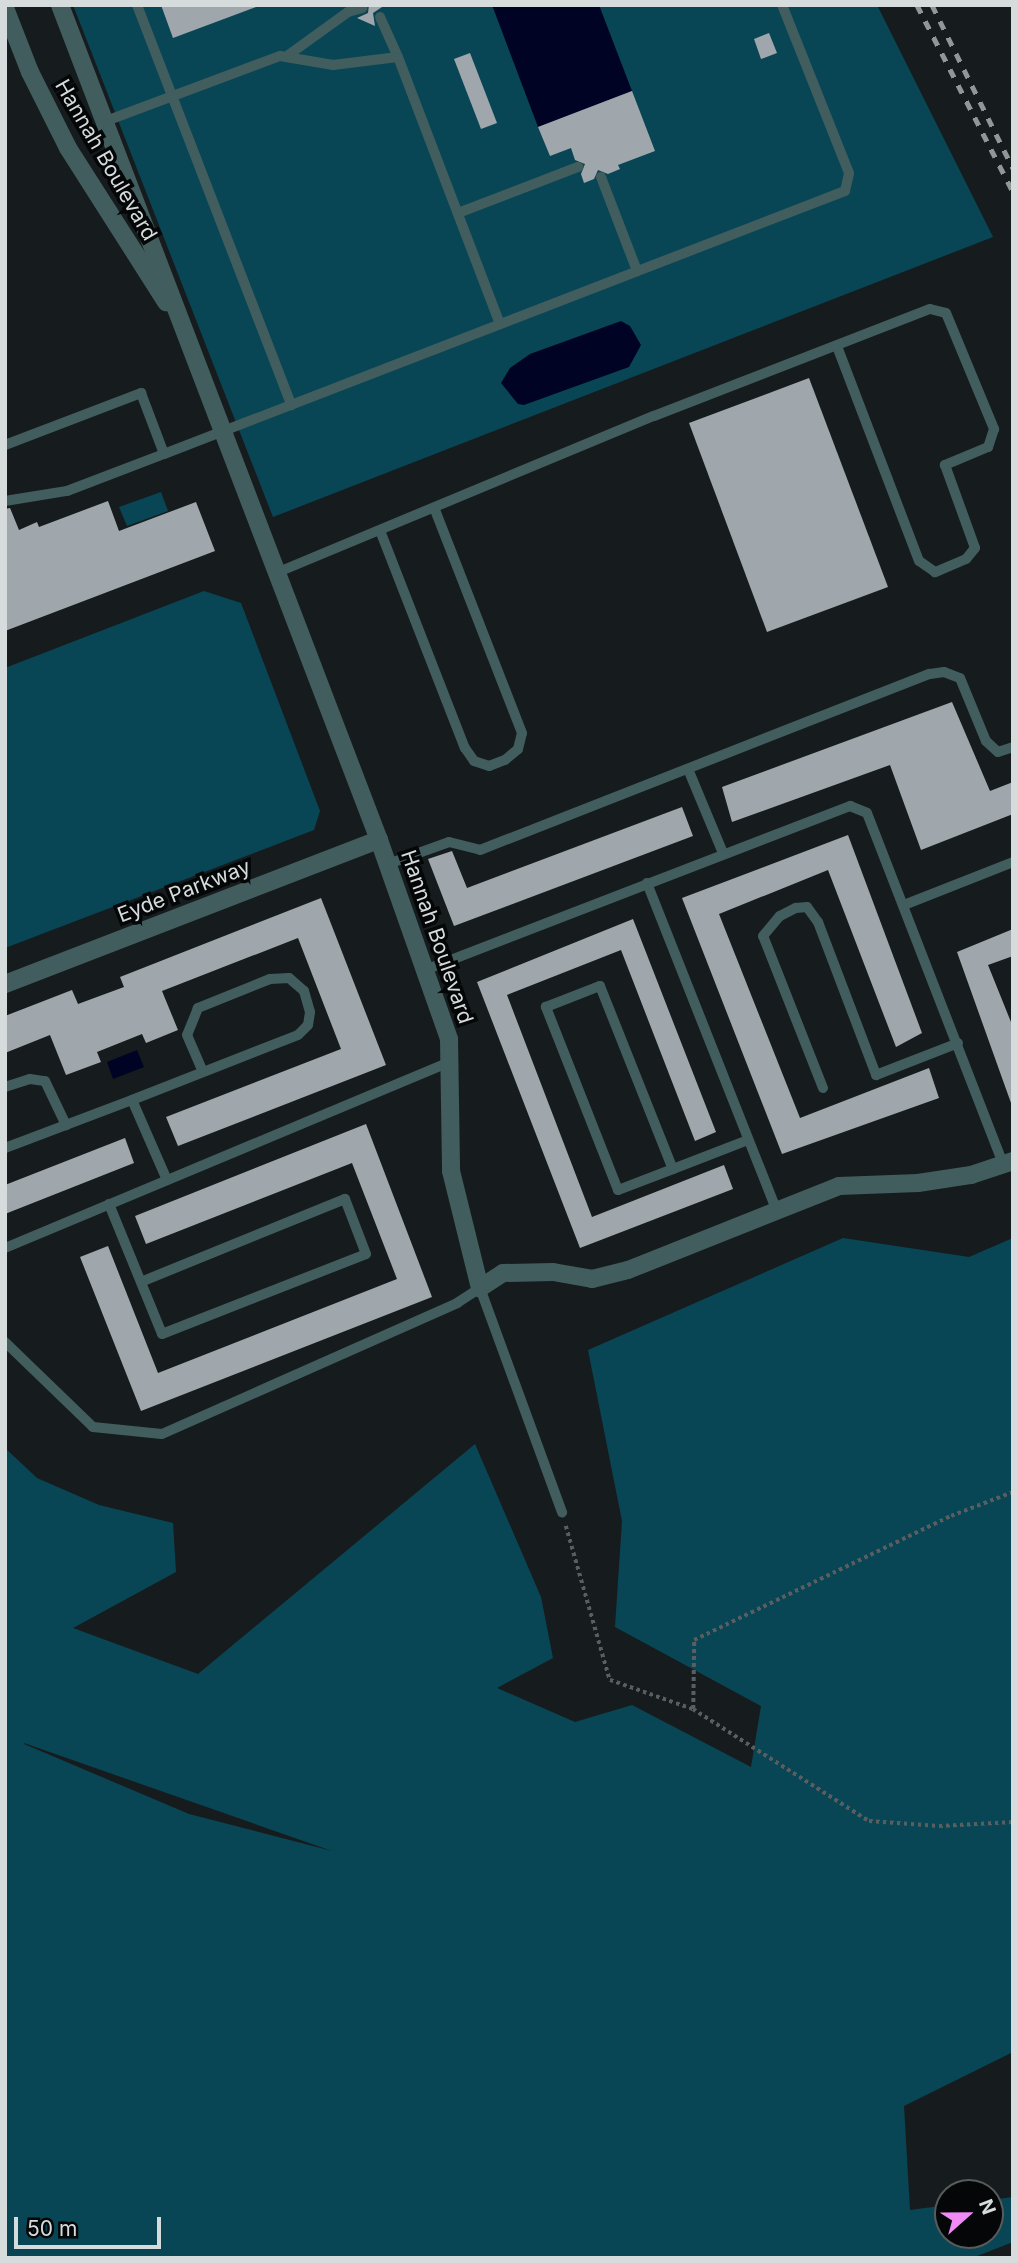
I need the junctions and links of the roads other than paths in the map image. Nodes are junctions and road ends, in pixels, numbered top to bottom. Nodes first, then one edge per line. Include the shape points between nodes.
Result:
1 (60, 5) edge
2 (137, 5) edge
3 (782, 5) edge
4 (5, 8) edge
5 (362, 8) dead end
6 (380, 17) dead end
7 (287, 55) junction
8 (397, 57) junction
9 (172, 96) junction
10 (106, 121) junction
11 (578, 167) dead end
12 (601, 177) dead end
13 (458, 214) junction
14 (637, 271) junction
15 (500, 324) junction
16 (182, 328) junction
17 (836, 346) junction
18 (290, 405) junction
19 (222, 431) junction
20 (5, 445) edge
21 (164, 454) junction
22 (5, 501) edge
23 (435, 510) junction
24 (381, 533) junction
25 (276, 573) junction
26 (1013, 747) edge
27 (688, 769) junction
28 (379, 840) junction
29 (723, 853) junction
30 (1013, 862) edge
31 (388, 864) junction
32 (647, 883) junction
33 (904, 905) junction
34 (425, 970) junction
35 (5, 984) edge
36 (958, 1043) junction
37 (449, 1062) junction
38 (203, 1072) junction
39 (5, 1087) edge
40 (823, 1088) dead end
41 (132, 1100) junction
42 (66, 1125) junction
43 (748, 1140) junction
44 (5, 1149) edge
45 (1008, 1162) edge
46 (673, 1169) junction
47 (167, 1180) junction
48 (109, 1204) junction
49 (776, 1209) junction
50 (5, 1248) edge
51 (141, 1282) junction
52 (480, 1288) junction
53 (5, 1342) edge
54 (562, 1512) road end

1 - 10 street, Hannah Boulevard
2 - 9 lane
3 - 14 lane via 849,173 849,186
4 - 16 street, Hannah Boulevard via 68,148
5 - 7 lane via 348,12
6 - 8 lane
7 - 8 lane via 332,65
7 - 9 lane
8 - 13 lane
9 - 10 lane
9 - 18 lane
10 - 16 street, Hannah Boulevard
11 - 13 lane
12 - 14 lane
13 - 15 lane
14 - 15 lane
15 - 18 lane
16 - 19 street, Hannah Boulevard
17 - 17 lane via 930,309 946,313 994,429 988,447 945,465 975,548 966,559 935,572 919,561
17 - 23 lane via 654,416
18 - 19 lane
19 - 21 lane
19 - 25 street, Hannah Boulevard
20 - 21 lane via 141,393
21 - 22 lane via 67,491
23 - 24 lane
23 - 24 lane via 522,733 518,749 505,760 489,766 474,761 465,748
24 - 25 lane
25 - 28 street, Hannah Boulevard
26 - 27 lane via 998,752 986,741 960,678 944,672
27 - 29 lane
27 - 31 lane via 480,850 449,842
28 - 31 street, Hannah Boulevard
28 - 35 street, Eyde Parkway
29 - 32 lane
29 - 33 lane via 850,806 867,813
30 - 33 lane
31 - 34 street, Hannah Boulevard
32 - 34 lane
32 - 43 lane
33 - 36 lane
34 - 37 street, Hannah Boulevard via 449,1039
36 - 40 lane via 876,1075 818,922 807,907 796,908 780,916 763,936
36 - 45 lane
37 - 47 lane
37 - 52 street, Hannah Boulevard via 451,1171
38 - 38 lane via 298,1035 308,1025 310,1012 304,991 289,978 270,979 198,1008 187,1035
38 - 41 lane
39 - 42 lane via 30,1079 45,1081
41 - 42 lane
41 - 47 lane
42 - 44 lane
43 - 46 lane
43 - 49 lane
45 - 49 street via 971,1175 918,1183 839,1186
46 - 46 lane via 600,986 546,1007 618,1190
47 - 48 lane
48 - 50 lane
48 - 51 lane
49 - 52 street via 628,1270 592,1279 553,1272 503,1273
51 - 51 lane via 162,1334 366,1254 345,1199
52 - 53 lane via 457,1303 162,1434 93,1427
52 - 54 lane

